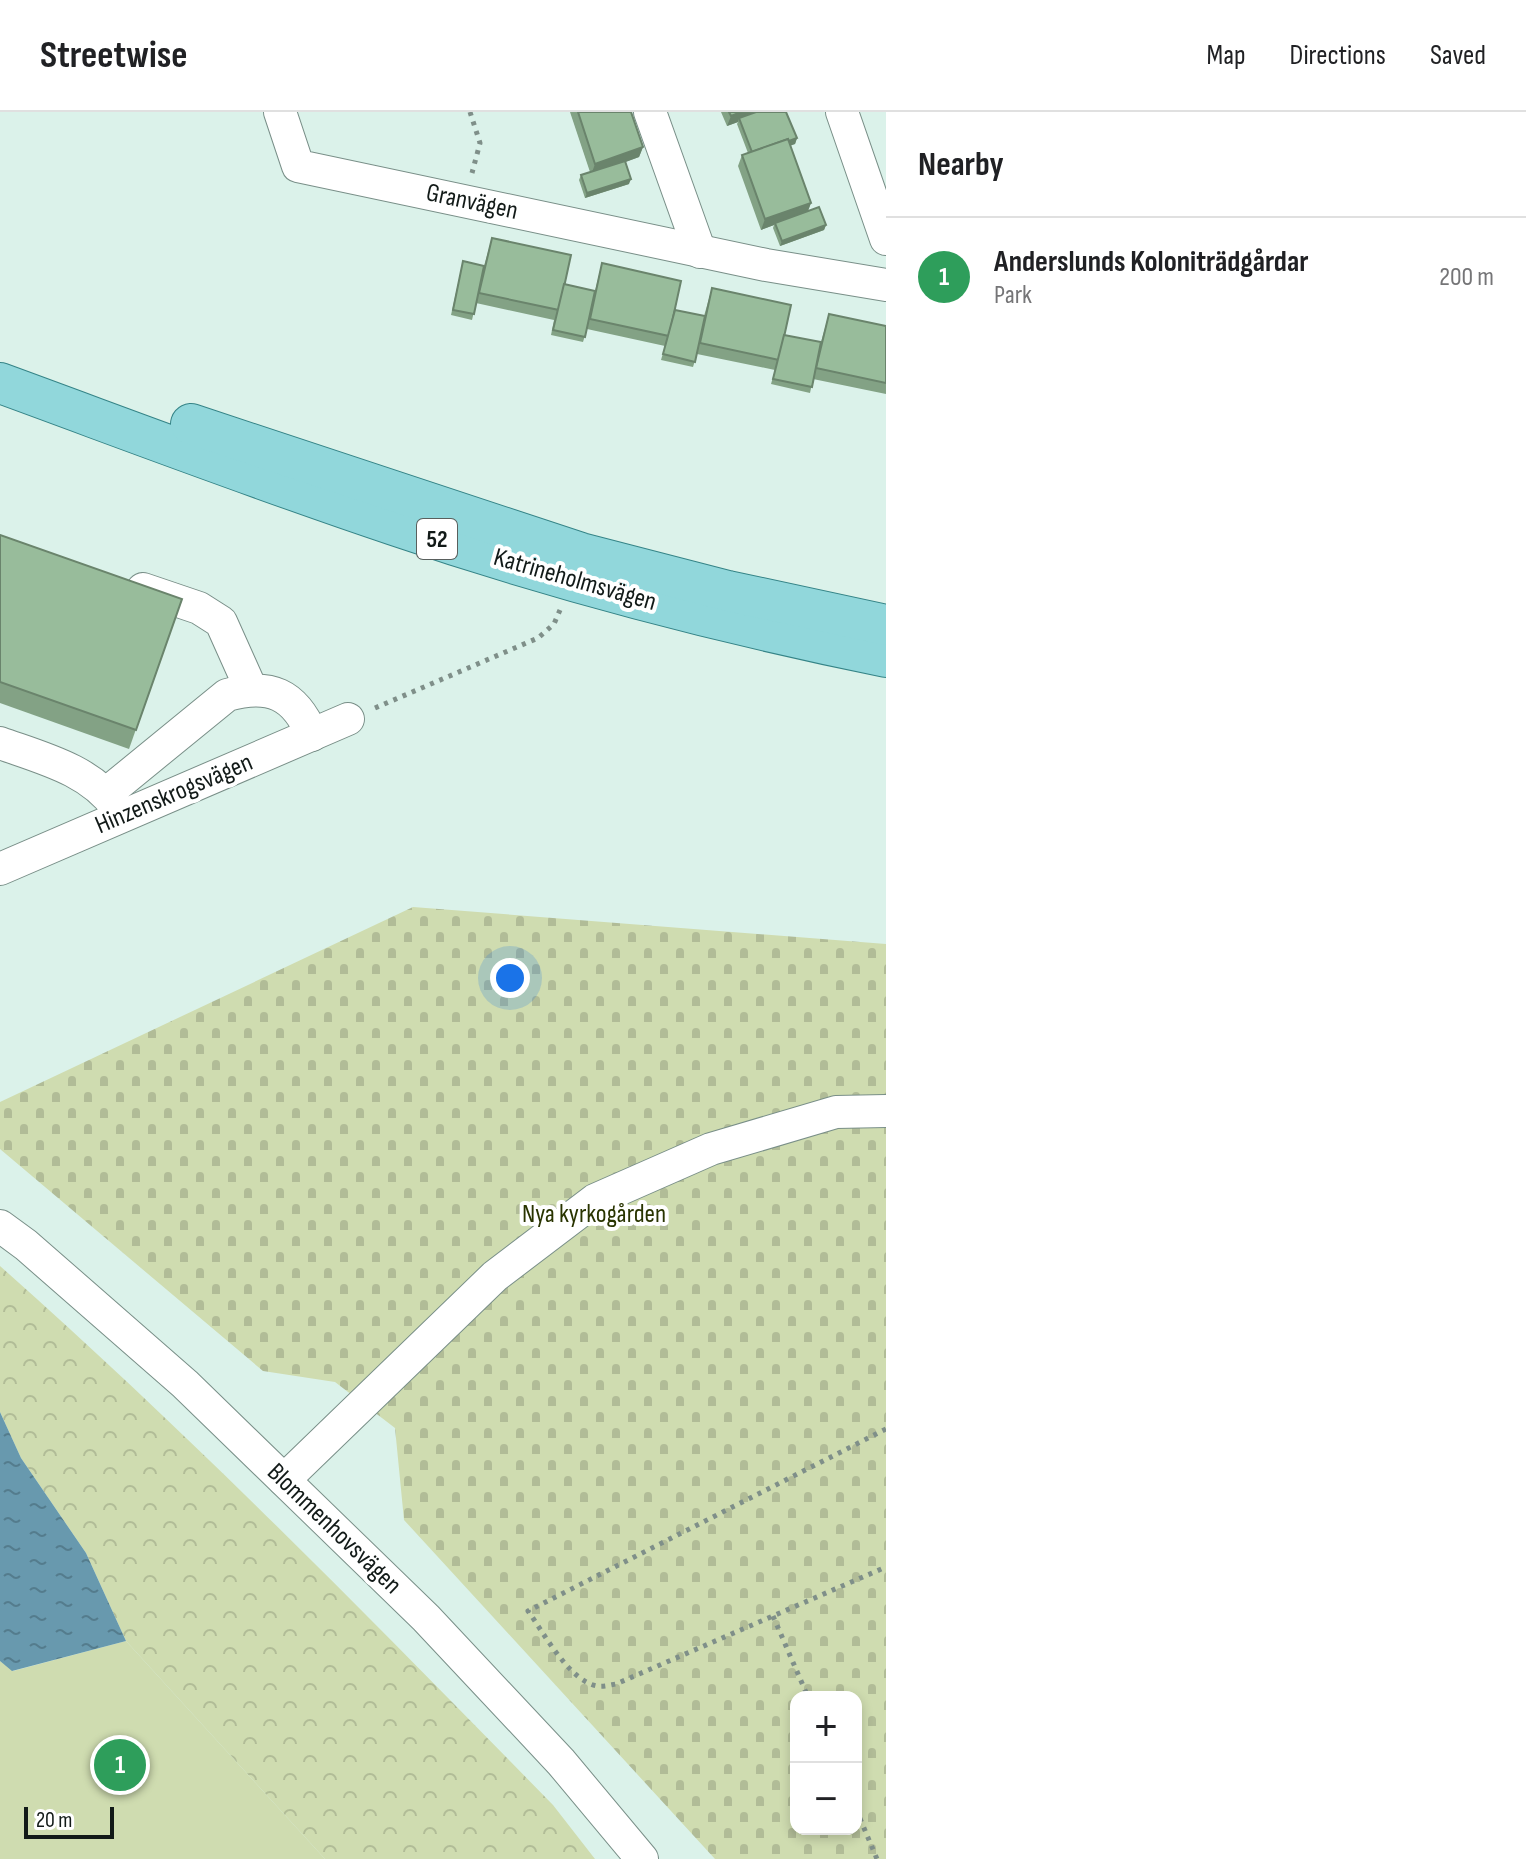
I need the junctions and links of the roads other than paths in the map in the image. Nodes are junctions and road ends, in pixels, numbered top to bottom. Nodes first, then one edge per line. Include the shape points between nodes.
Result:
1 (280, 112) edge
2 (650, 112) edge
3 (842, 112) edge
4 (886, 239) edge
5 (700, 252) junction
6 (886, 285) edge
7 (0, 358) edge
8 (0, 383) edge
9 (114, 579) edge
10 (886, 625) edge
11 (886, 657) edge
12 (251, 689) junction
13 (348, 719) road end
14 (312, 735) junction
15 (0, 743) edge
16 (115, 804) junction
17 (0, 869) edge
18 (886, 1111) edge
19 (0, 1226) edge
20 (284, 1480) junction
21 (642, 1859) edge

1 - 5 street, Granvägen via 298,166
2 - 5 street
3 - 4 street
5 - 6 street, Granvägen
7 - 10 main road, Katrineholmsvägen / 52 via 581,553
8 - 11 main road, Katrineholmsvägen / 52 via 394,526 723,621
9 - 12 street via 199,608 221,622
12 - 14 street via 294,702
12 - 16 street via 227,695
13 - 14 street, Hinzenskrogsvägen
14 - 16 street, Hinzenskrogsvägen
15 - 16 street via 72,770
16 - 17 street, Hinzenskrogsvägen
18 - 20 street via 836,1112 711,1149 595,1200 495,1276
19 - 20 street, Blommenhovsvägen via 185,1384
20 - 21 street, Blommenhovsvägen via 426,1618 561,1762

